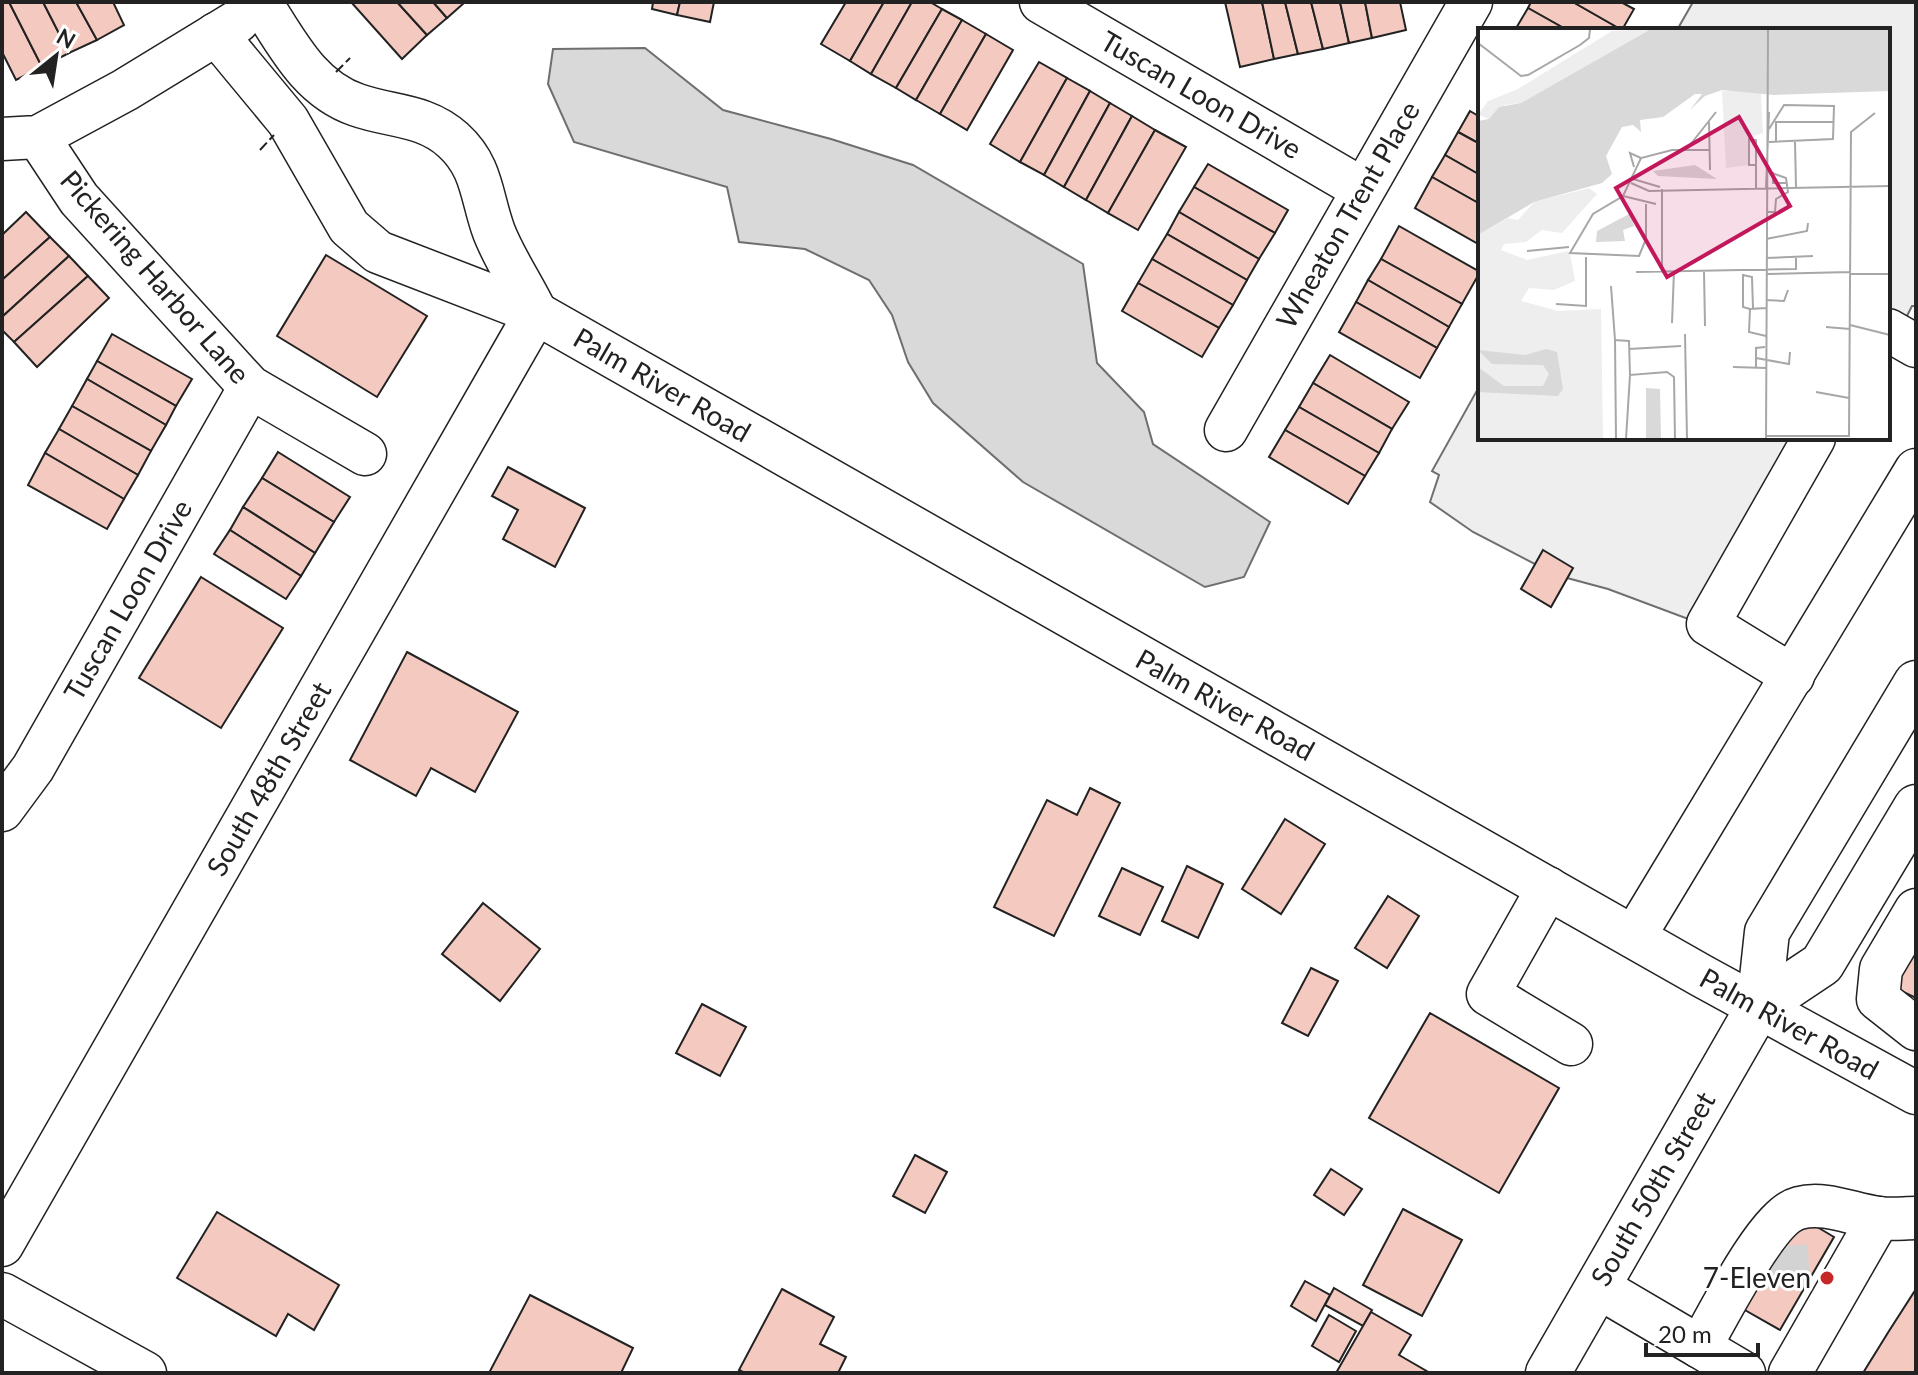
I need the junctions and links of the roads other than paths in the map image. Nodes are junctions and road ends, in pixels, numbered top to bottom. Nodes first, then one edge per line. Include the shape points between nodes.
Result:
1 (1041, 2) edge
2 (1471, 2) edge
3 (264, 4) edge
4 (1089, 13) edge
5 (216, 34) junction
6 (354, 105) junction
7 (20, 138) edge
8 (305, 150) junction
9 (1362, 189) junction
10 (536, 313) junction
11 (1890, 331) edge
12 (1916, 346) edge
13 (250, 387) junction
14 (1226, 430) dead end
15 (1813, 440) edge
16 (365, 454) dead end
17 (1916, 470) edge
18 (1793, 676) junction
19 (1916, 683) edge
20 (2, 810) edge
21 (1909, 835) edge
22 (1548, 888) junction
23 (1916, 910) edge
24 (1634, 937) junction
25 (1759, 1006) junction
26 (1916, 1029) edge
27 (1571, 1044) dead end
28 (1916, 1093) edge
29 (1898, 1218) edge
30 (2, 1245) edge
31 (1598, 1287) junction
32 (2, 1294) edge
33 (1700, 1347) junction
34 (125, 1368) edge
35 (1548, 1373) edge
36 (1744, 1373) edge
37 (1790, 1373) edge

1 - 4 street, Tuscan Loon Drive
2 - 9 street, Wheaton Trent Place
3 - 5 street
3 - 6 street via 301,67
4 - 9 street, Tuscan Loon Drive
5 - 7 street via 125,90
5 - 8 street, Palm River Road via 288,121
6 - 8 street
6 - 10 street via 433,125 472,159 494,232
7 - 13 street, Pickering Harbor Lane
8 - 10 street, Palm River Road via 349,227 378,252
9 - 14 street, Wheaton Trent Place
10 - 22 street, Palm River Road
10 - 30 street, South 48th Street
11 - 12 street
13 - 16 street, Pickering Harbor Lane
13 - 20 street, Tuscan Loon Drive via 33,768
15 - 18 street via 1708,624
17 - 18 street
18 - 24 street
19 - 25 main road, South 50th Street via 1767,932
21 - 25 main road, South 50th Street via 1822,964
22 - 24 street, Palm River Road
22 - 27 street via 1488,994
23 - 26 street via 1881,969 1878,999
24 - 25 street, Palm River Road
25 - 28 street, Palm River Road
25 - 31 main road, South 50th Street
29 - 33 street via 1800,1207 1783,1216 1763,1240 1756,1268
29 - 37 street via 1835,1265
31 - 33 street
31 - 35 main road, South 50th Street
32 - 34 street
33 - 36 street

